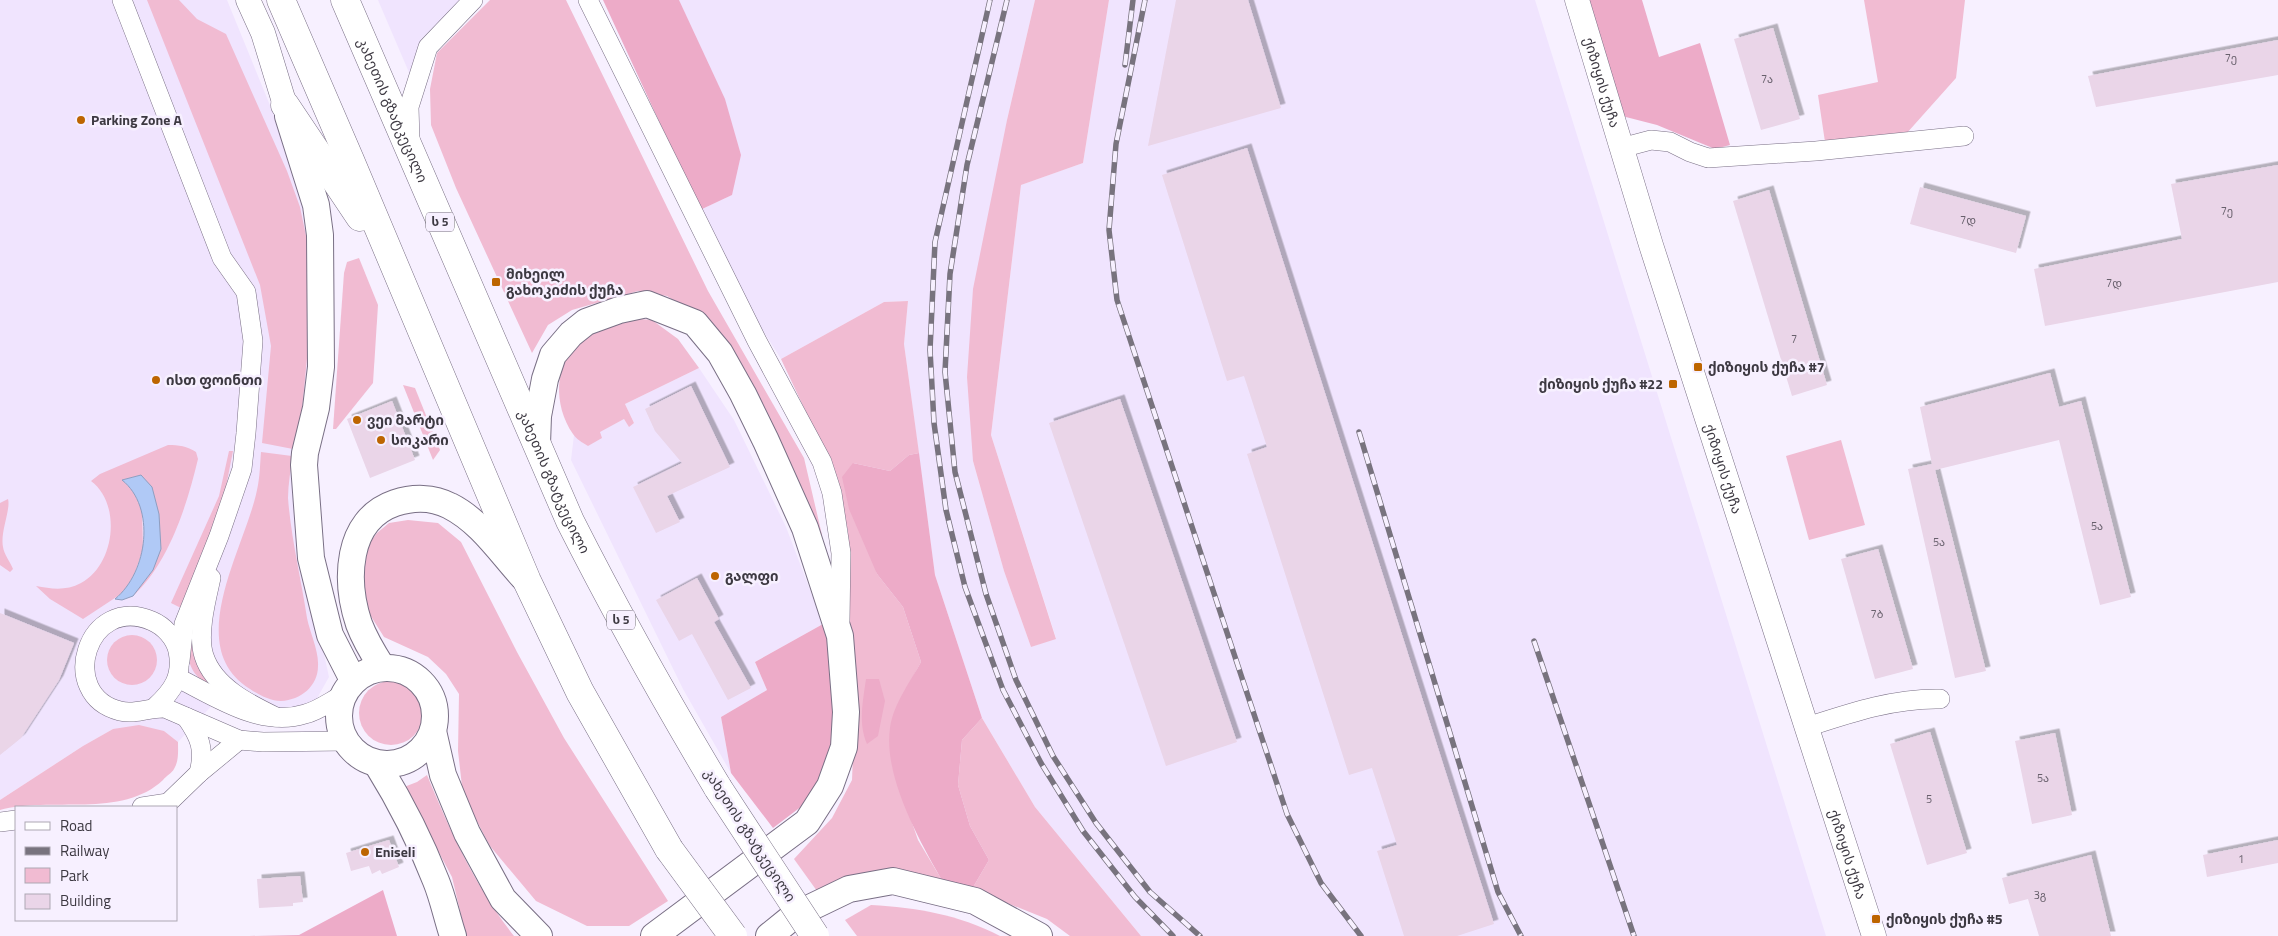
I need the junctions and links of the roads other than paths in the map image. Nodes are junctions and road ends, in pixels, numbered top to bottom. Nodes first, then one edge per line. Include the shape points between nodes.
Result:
1 (122, 0) edge
2 (248, 0) edge
3 (280, 0) edge
4 (345, 0) edge
5 (473, 0) edge
6 (588, 0) edge
7 (1577, 0) edge
8 (285, 105) junction
9 (1964, 136) dead end
10 (1622, 148) junction
11 (411, 156) junction
12 (393, 266) junction
13 (537, 444) junction
14 (219, 536) junction
15 (527, 582) junction
16 (840, 636) junction
17 (382, 667) junction
18 (179, 670) junction
19 (348, 688) junction
20 (1940, 700) dead end
21 (156, 707) junction
22 (186, 717) junction
23 (276, 718) junction
24 (1807, 727) junction
25 (433, 730) junction
26 (239, 740) junction
27 (345, 741) junction
28 (377, 764) junction
29 (199, 773) junction
30 (148, 806) edge
31 (15, 820) edge
32 (0, 822) edge
33 (453, 936) edge
34 (539, 936) edge
35 (654, 936) edge
36 (733, 936) edge
37 (769, 936) edge
38 (815, 936) edge
39 (1039, 936) edge
40 (1874, 936) edge

1 - 14 street via 222,258 246,292 253,341 246,433 242,469
2 - 8 street via 263,32
3 - 12 highway
4 - 11 highway, კახეთის გზატკეცილი / ს 5
5 - 11 street via 428,47 409,107
6 - 16 street via 757,341 822,462 832,494 841,553
7 - 10 street, ქიზიყის ქუჩა
8 - 12 highway
8 - 19 main road via 316,205 320,235 320,368 316,408 304,465 311,558 330,635
9 - 10 street via 1708,158 1670,142 1651,140
10 - 24 street, ქიზიყის ქუჩა
11 - 13 highway, კახეთის გზატკეცილი / ს 5
12 - 15 highway
13 - 16 main road via 545,379 554,355 586,322 647,304 695,323 720,353 766,441 805,528
13 - 38 highway, კახეთის გზატკეცილი / ს 5, bridge via 570,521 654,682 718,788
14 - 18 street via 186,616
14 - 23 street via 202,621 204,655 213,673 242,700
15 - 17 main road via 473,522 449,505 410,498 385,508 372,516 357,537 351,572 359,622
15 - 36 highway, bridge via 580,692 669,849
16 - 35 main road via 846,712 844,747 830,786 807,822
17 - 19 main road via 367,671
17 - 25 main road via 398,668 425,685 436,715
18 - 21 street via 171,693
18 - 21 street via 177,646 169,633 144,617 116,618 94,634 84,663 86,679 93,693 116,709 132,712
18 - 23 street via 249,713
19 - 23 street via 305,714
19 - 27 main road via 338,710 339,726
20 - 24 street via 1864,708
21 - 22 street
22 - 26 street
22 - 29 street via 200,742 203,757
24 - 40 street, ქიზიყის ქუჩა
25 - 28 main road via 426,745 415,756 400,763
25 - 34 main road via 443,775 467,833 503,899
26 - 27 street
26 - 29 street
27 - 28 main road via 356,753
28 - 33 main road via 399,801 437,882
29 - 30 street via 168,803
31 - 32 street
37 - 39 main road via 795,915 849,889 893,881 975,901

